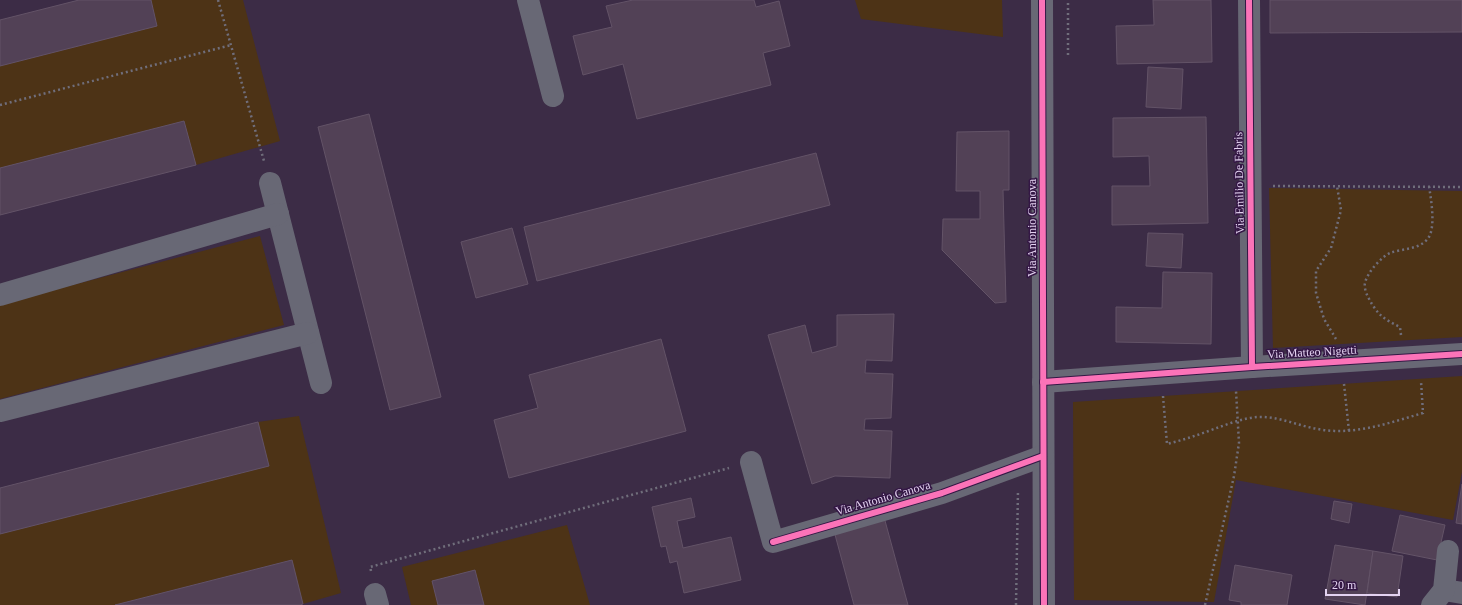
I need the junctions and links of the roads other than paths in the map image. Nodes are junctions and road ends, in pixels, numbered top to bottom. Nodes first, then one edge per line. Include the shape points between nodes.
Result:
1 (528, 0) edge
2 (1042, 0) edge
3 (1249, 0) edge
4 (553, 96) dead end
5 (270, 183) road end
6 (278, 214) junction
7 (0, 295) edge
8 (308, 333) junction
9 (1462, 354) edge
10 (1252, 367) junction
11 (1043, 382) junction
12 (321, 383) dead end
13 (0, 412) edge
14 (1043, 456) junction
15 (751, 462) road end
16 (1448, 551) dead end
17 (1446, 596) edge
18 (1044, 605) edge

1 - 4 street
2 - 11 street, Via Antonio Canova
3 - 10 street, Via Emilio De Fabris
5 - 6 street
6 - 7 street
6 - 8 street
8 - 12 street
8 - 13 street
9 - 10 street, Via Matteo Nigetti
10 - 11 street, Via Matteo Nigetti
11 - 14 street, Via Antonio Canova
14 - 15 street, Via Antonio Canova via 942,493 773,542
14 - 18 street, Via Antonio Canova
16 - 17 street

